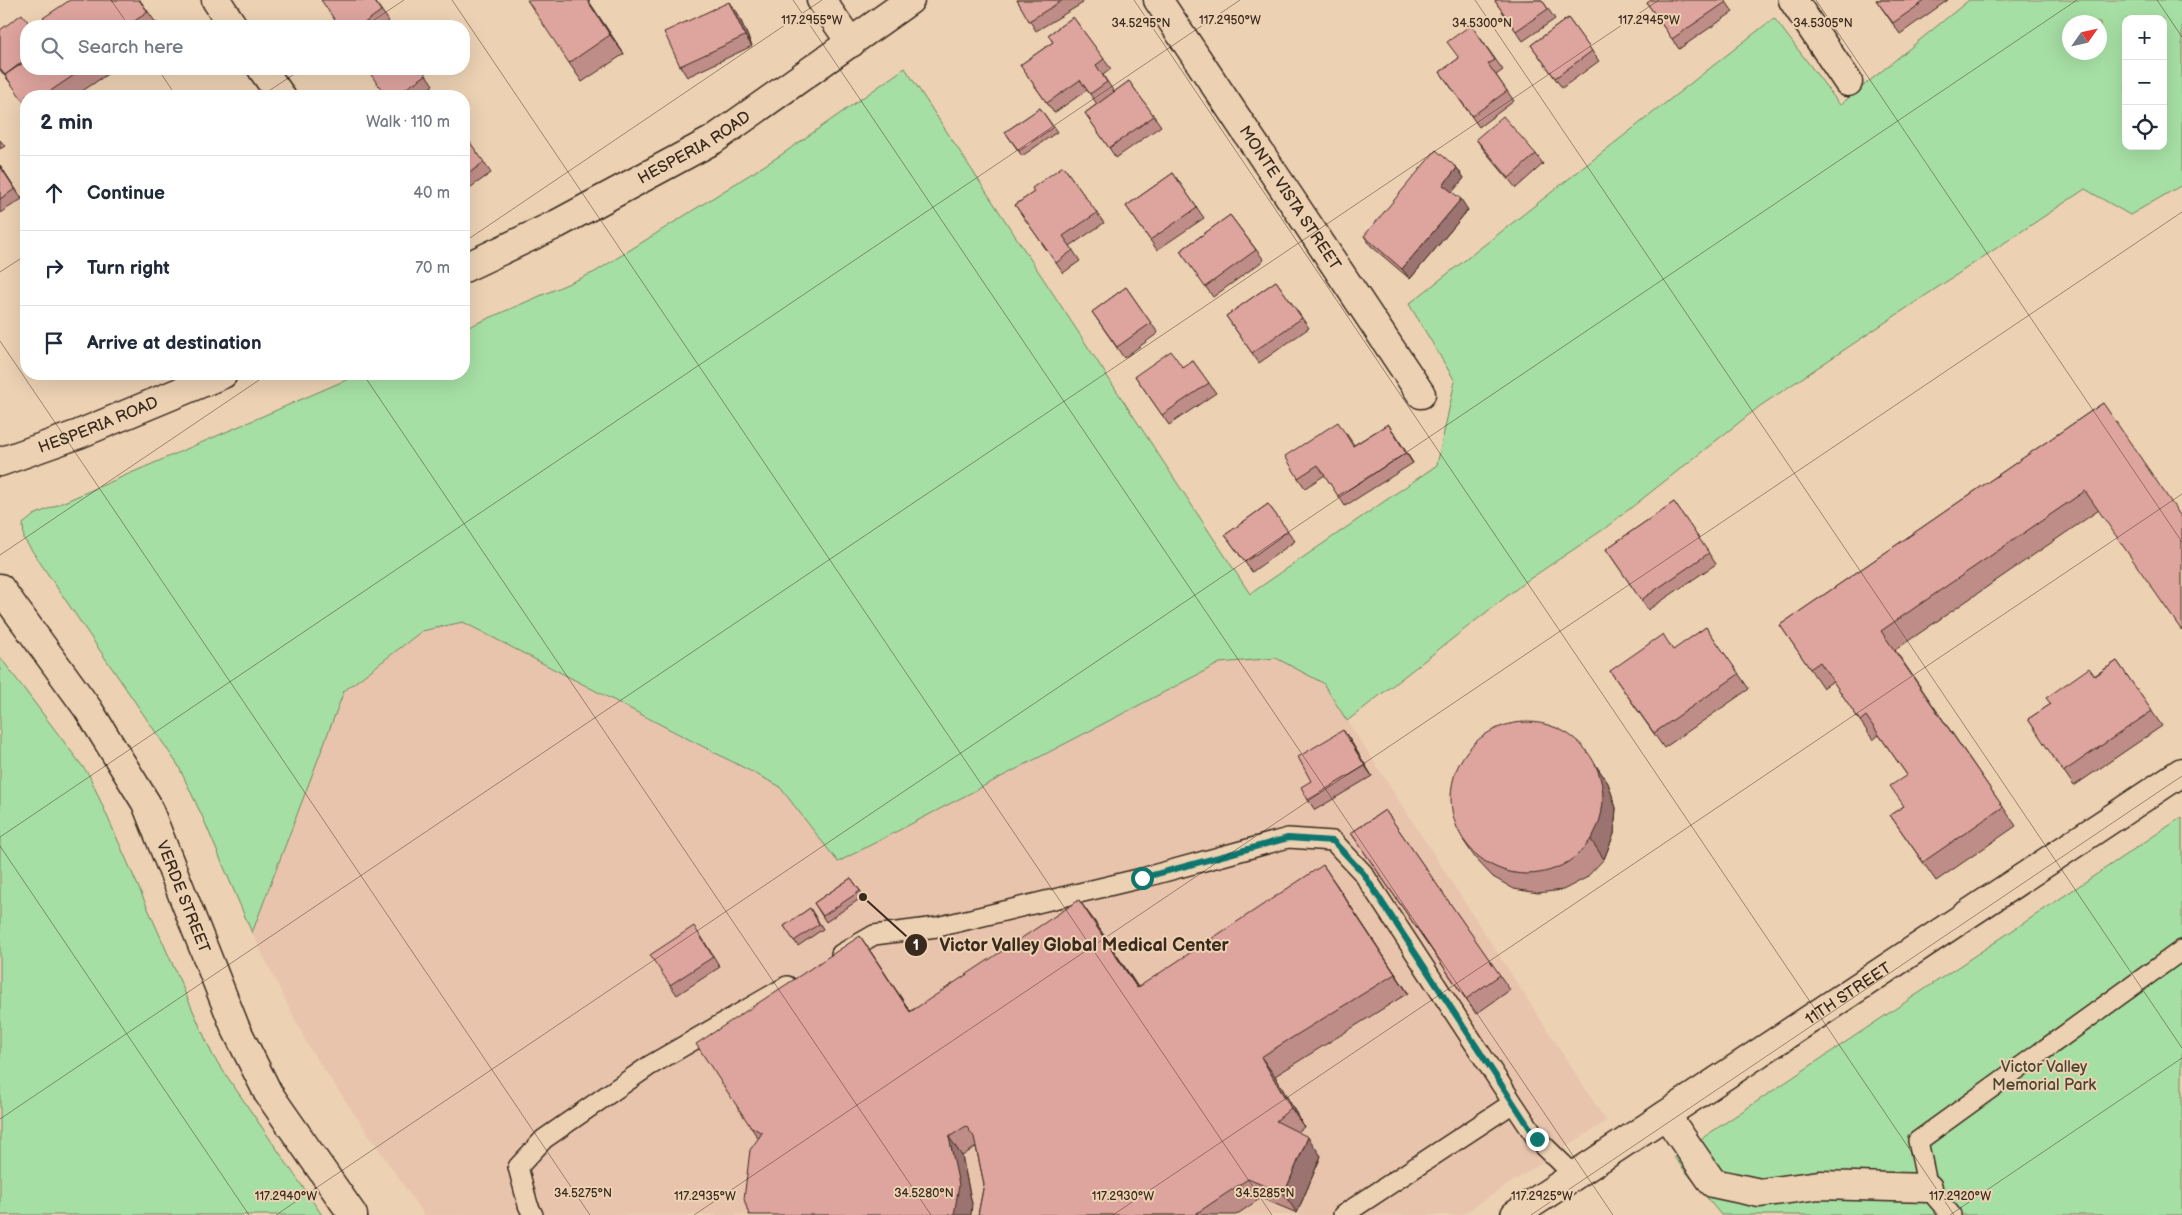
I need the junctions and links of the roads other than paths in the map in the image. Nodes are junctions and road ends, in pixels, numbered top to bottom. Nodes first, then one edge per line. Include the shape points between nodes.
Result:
1 (216, 0) edge
2 (821, 0) edge
3 (910, 0) edge
4 (1158, 0) edge
5 (1793, 0) edge
6 (229, 20) edge
7 (851, 43) junction
8 (266, 75) edge
9 (1848, 82) dead end
10 (277, 90) edge
11 (470, 265) edge
12 (209, 380) edge
13 (1421, 394) dead end
14 (0, 462) edge
15 (0, 588) edge
16 (2182, 772) edge
17 (2182, 950) edge
18 (824, 964) edge
19 (799, 978) edge
20 (1513, 1103) junction
21 (1666, 1115) junction
22 (1575, 1176) junction
23 (1928, 1188) junction
24 (352, 1215) edge
25 (533, 1215) edge
26 (1343, 1215) edge
27 (1515, 1215) edge
28 (1952, 1215) edge

1 - 6 street
2 - 7 street
3 - 7 street, HESPERIA ROAD
4 - 13 street, MONTE VISTA STREET
5 - 9 street
7 - 11 street, HESPERIA ROAD via 713,140 557,224
8 - 10 street
12 - 14 street, HESPERIA ROAD via 79,434
15 - 24 street, VERDE STREET via 88,709 146,803 239,1035 268,1092
16 - 21 street, 11TH STREET
17 - 23 lane via 1918,1141
18 - 20 lane via 874,935 937,928 1288,838 1333,841 1363,873
19 - 25 lane via 649,1066 544,1139 518,1167
20 - 22 lane via 1537,1139
20 - 26 lane
21 - 22 street, 11TH STREET
21 - 23 street via 1713,1183 1760,1193 1819,1186
22 - 27 street, 11TH STREET
23 - 28 lane

